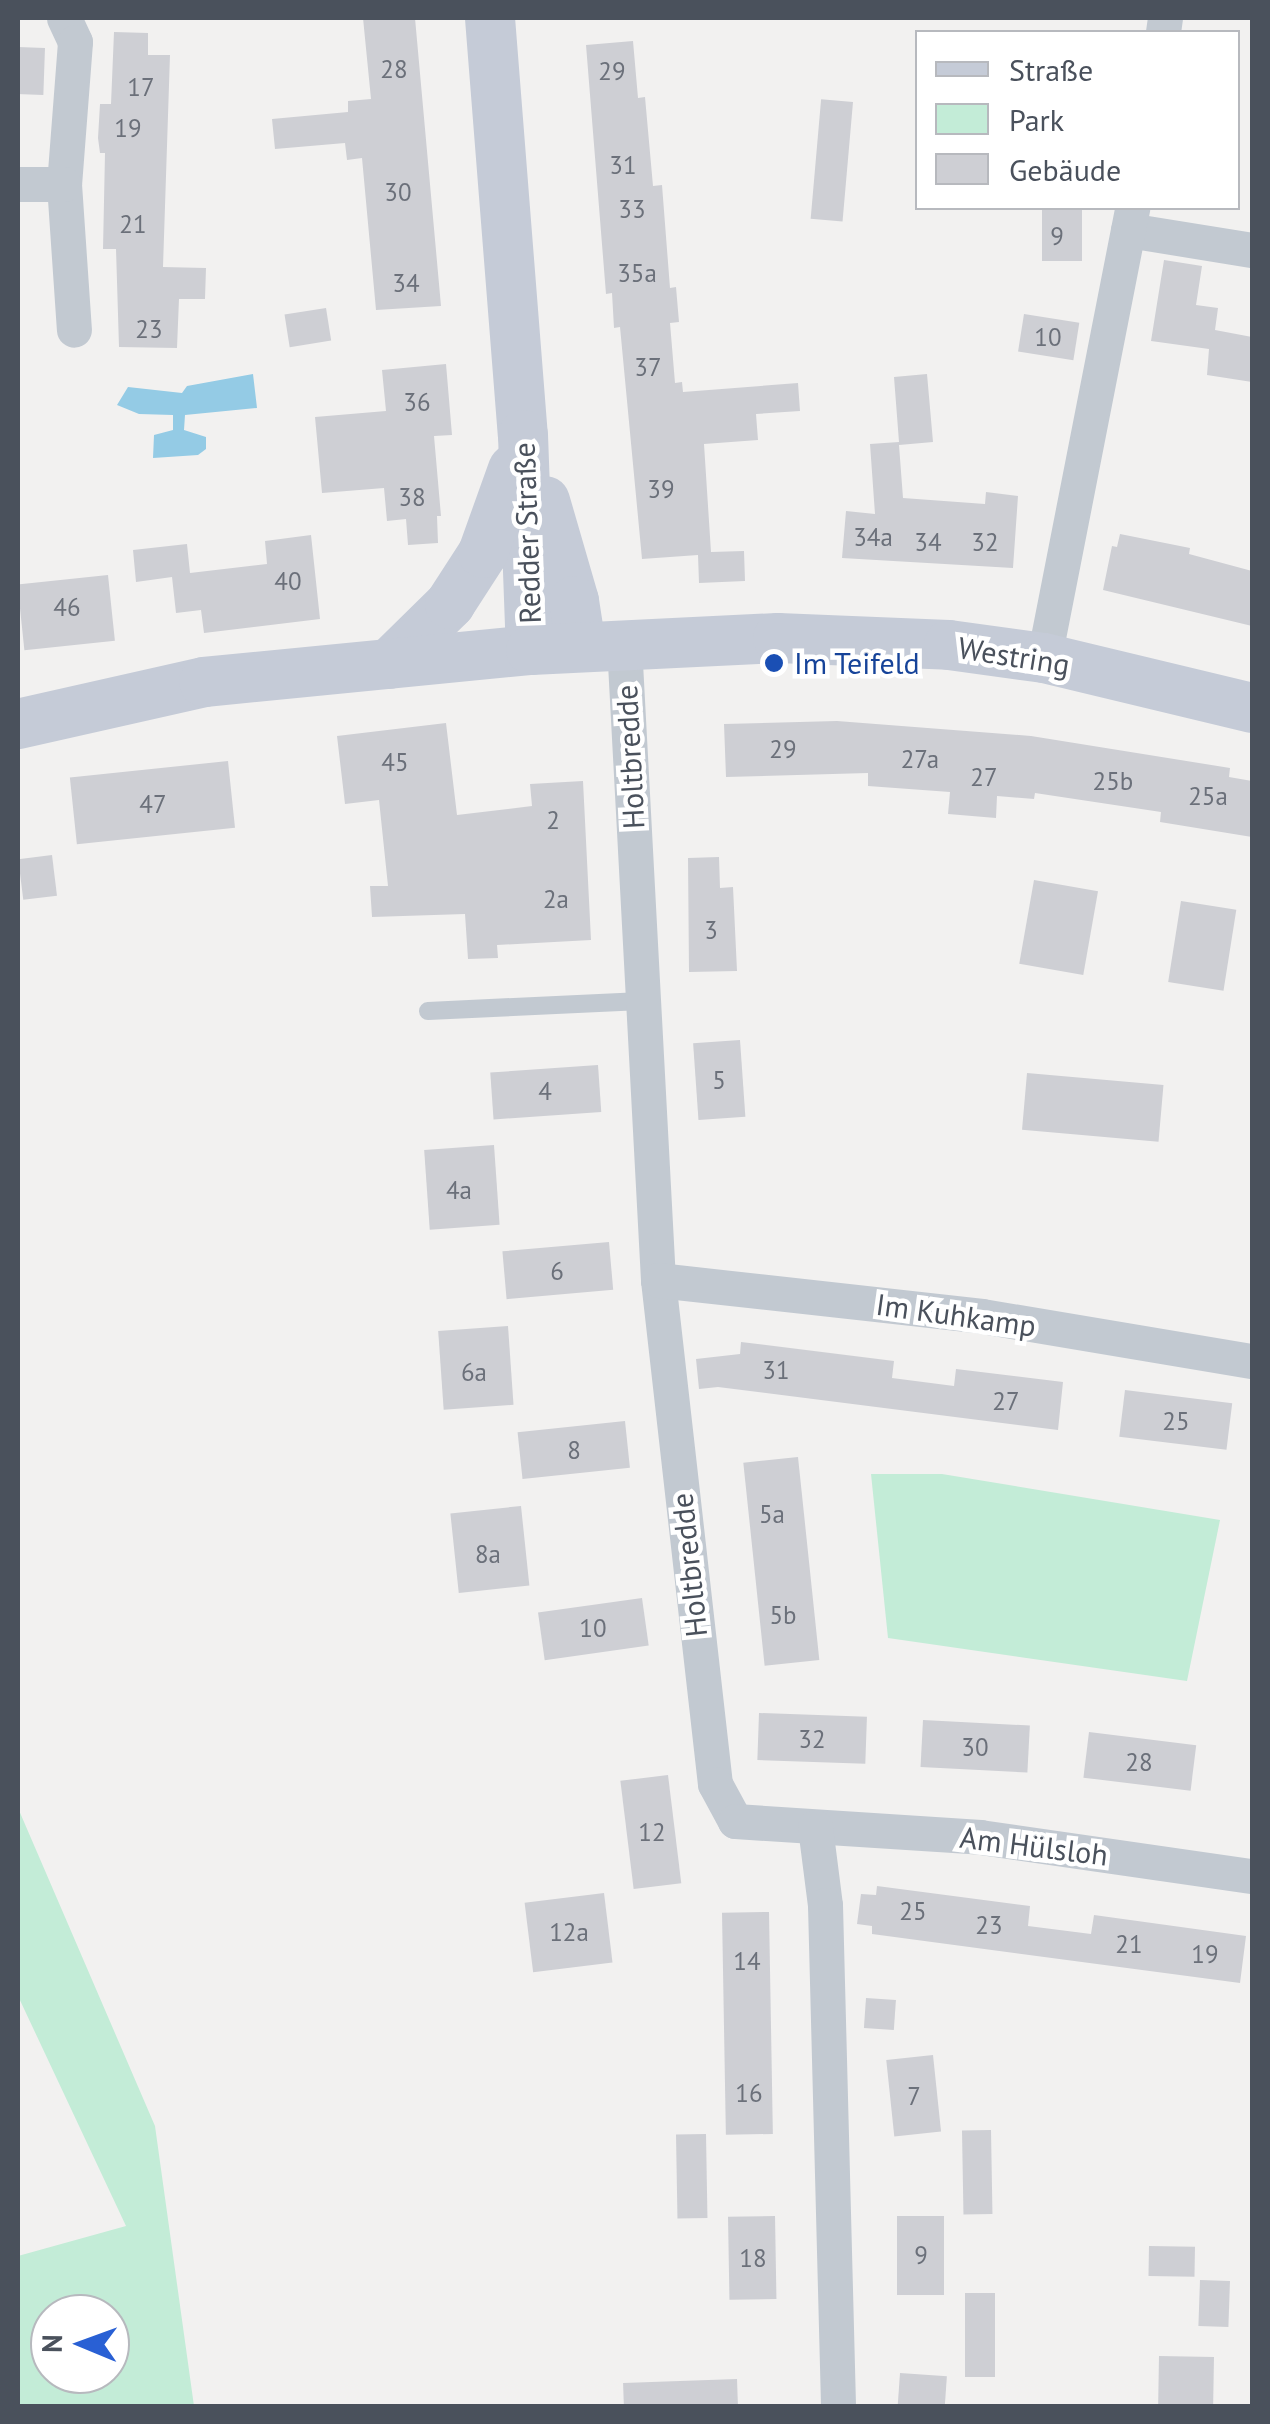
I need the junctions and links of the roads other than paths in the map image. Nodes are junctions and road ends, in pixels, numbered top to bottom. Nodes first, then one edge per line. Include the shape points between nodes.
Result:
1 (64, 18) edge
2 (490, 18) edge
3 (18, 184) edge
4 (64, 184) junction
5 (1130, 219) edge
6 (1252, 250) edge
7 (74, 330) dead end
8 (523, 435) junction
9 (603, 645) junction
10 (531, 650) junction
11 (1044, 658) junction
12 (389, 664) junction
13 (1252, 708) edge
14 (18, 724) edge
15 (642, 1002) junction
16 (428, 1011) dead end
17 (658, 1280) junction
18 (1252, 1360) edge
19 (815, 1827) junction
20 (1252, 1876) edge
21 (838, 2406) edge

1 - 4 street via 76,42
2 - 8 street, Redder Straße
3 - 4 street
4 - 7 street
5 - 6 street
5 - 11 street
8 - 9 street via 574,600
8 - 10 street, Redder Straße
8 - 12 street via 484,553 450,604
9 - 10 street, Westring
9 - 11 street, Westring via 792,638 949,645
9 - 15 street, Holtbredde
10 - 12 street, Redder Straße
11 - 13 street, Westring
12 - 14 street, Redder Straße via 204,682
15 - 16 lane
15 - 17 street, Holtbredde
17 - 18 street, Im Kuhkamp via 982,1316
17 - 19 street, Holtbredde via 715,1784 734,1821
19 - 20 street, Am Hülsloh via 980,1837
19 - 21 street via 825,1904

